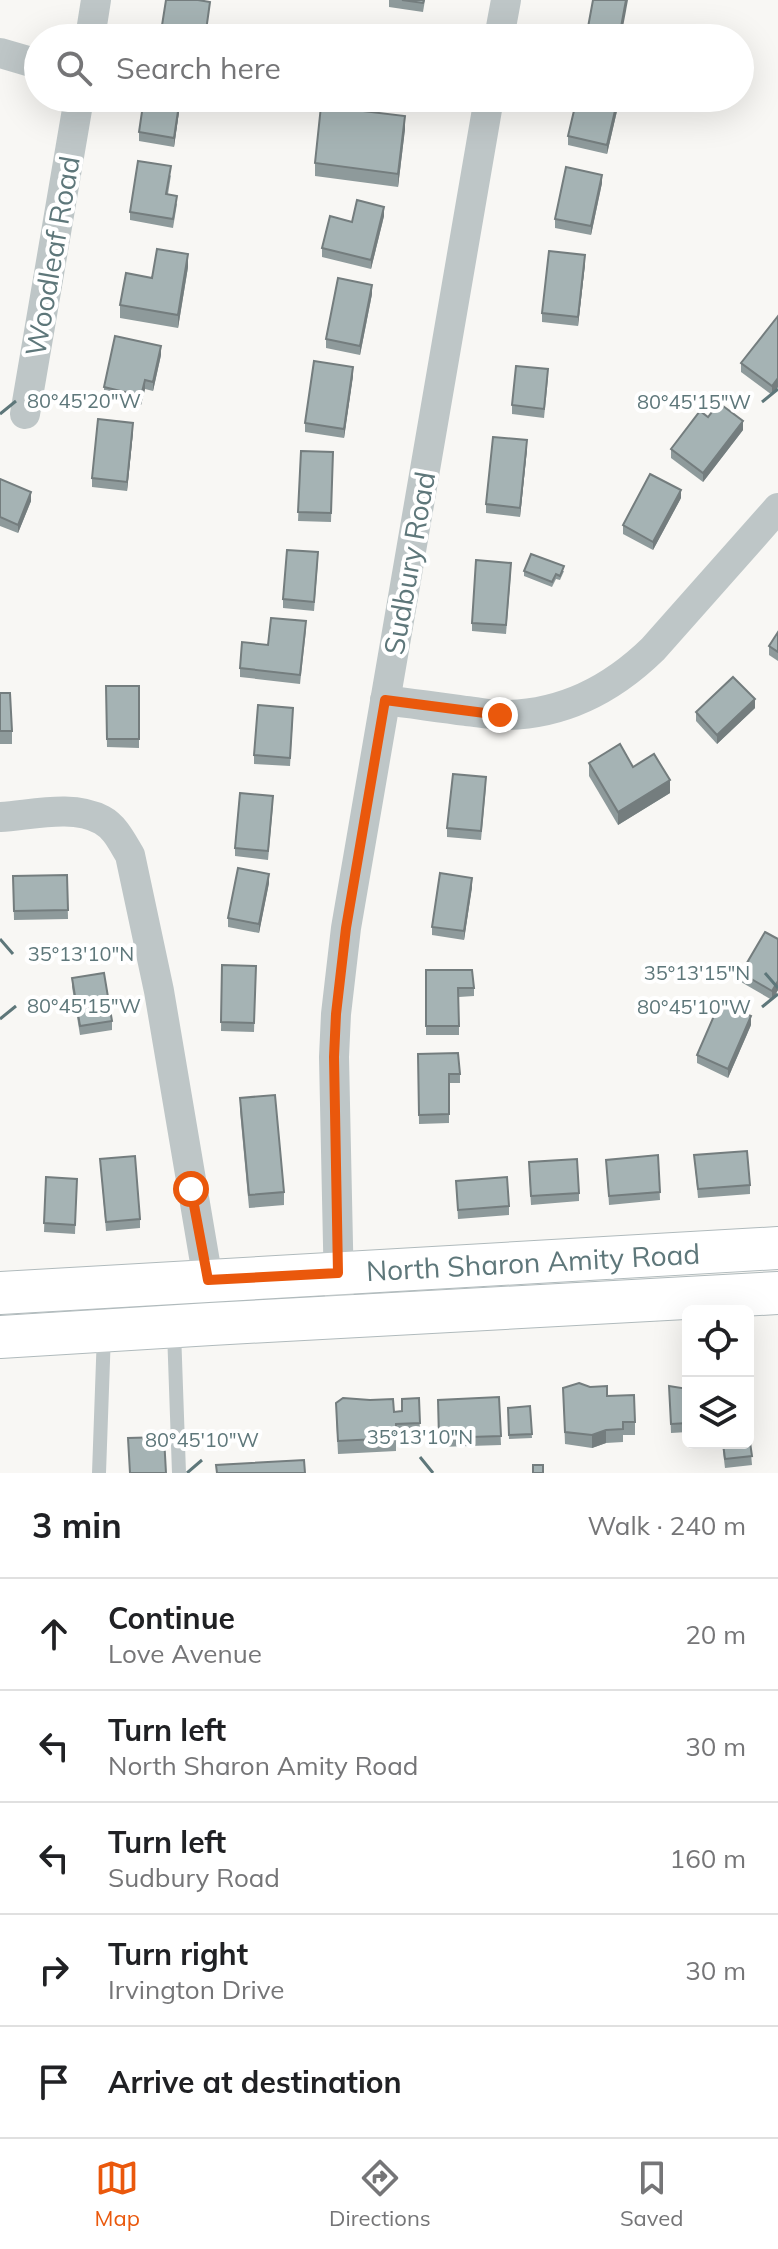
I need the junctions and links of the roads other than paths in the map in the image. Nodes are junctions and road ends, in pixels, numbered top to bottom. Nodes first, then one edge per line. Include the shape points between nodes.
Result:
1 (96, 0) edge
2 (506, 0) edge
3 (92, 24) edge
4 (502, 24) edge
5 (0, 53) edge
6 (24, 60) edge
7 (77, 112) edge
8 (487, 112) edge
9 (25, 414) dead end
10 (778, 508) edge
11 (385, 700) junction
12 (0, 817) edge
13 (778, 1248) edge
14 (338, 1273) junction
15 (208, 1280) junction
16 (0, 1293) edge
17 (778, 1293) edge
18 (340, 1317) junction
19 (174, 1326) junction
20 (104, 1331) junction
21 (0, 1337) edge
22 (99, 1473) edge
23 (179, 1473) edge

1 - 3 street
2 - 4 street
5 - 6 street
7 - 9 street, Woodleaf Road
8 - 11 street, Sudbury Road
10 - 11 street via 639,663 586,697 536,713 500,715
11 - 14 street, Sudbury Road via 336,1014
12 - 15 street via 73,812 101,819 130,855
13 - 14 main road, North Sharon Amity Road
14 - 15 main road, North Sharon Amity Road
14 - 18 street, Sudbury Road
15 - 16 main road, North Sharon Amity Road
17 - 18 main road, North Sharon Amity Road
18 - 19 main road, North Sharon Amity Road
19 - 20 main road, North Sharon Amity Road
19 - 23 lane
20 - 21 main road, North Sharon Amity Road
20 - 22 lane

